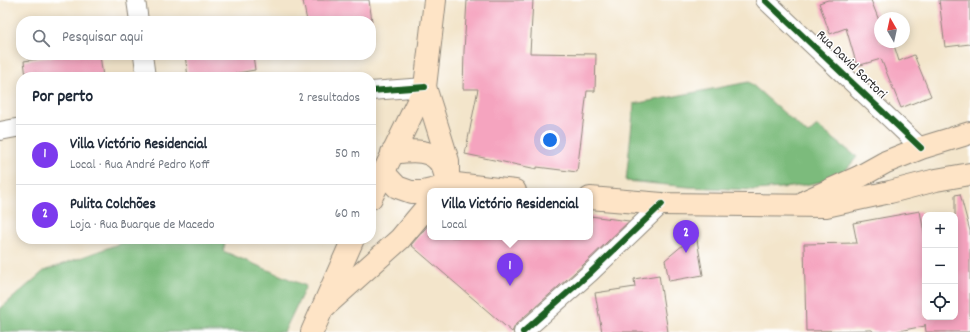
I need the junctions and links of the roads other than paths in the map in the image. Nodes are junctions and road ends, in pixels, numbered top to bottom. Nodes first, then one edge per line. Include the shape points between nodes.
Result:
1 (136, 0) edge
2 (435, 0) edge
3 (765, 0) edge
4 (138, 16) edge
5 (144, 60) edge
6 (145, 72) edge
7 (425, 87) junction
8 (376, 91) edge
9 (16, 128) edge
10 (0, 131) edge
11 (970, 133) edge
12 (921, 148) junction
13 (392, 153) junction
14 (383, 172) junction
15 (970, 174) edge
16 (376, 187) edge
17 (444, 187) edge
18 (462, 188) edge
19 (427, 191) edge
20 (593, 198) edge
21 (662, 204) junction
22 (797, 205) junction
23 (427, 206) edge
24 (351, 244) edge
25 (324, 307) junction
26 (312, 332) edge
27 (523, 332) edge

1 - 4 street
2 - 7 main road
3 - 12 street, Rua David Sartori
5 - 6 street
7 - 8 street
7 - 13 main road
7 - 17 main road via 448,161
9 - 10 street
11 - 12 main road
12 - 22 main road
13 - 14 main road
13 - 17 main road via 410,151 435,157 441,164
14 - 16 main road
14 - 19 main road via 397,187 412,192
15 - 22 main road via 854,201 826,206
17 - 18 main road
20 - 21 main road
21 - 22 main road
21 - 27 street
23 - 25 main road via 400,238
24 - 25 main road
25 - 26 main road

